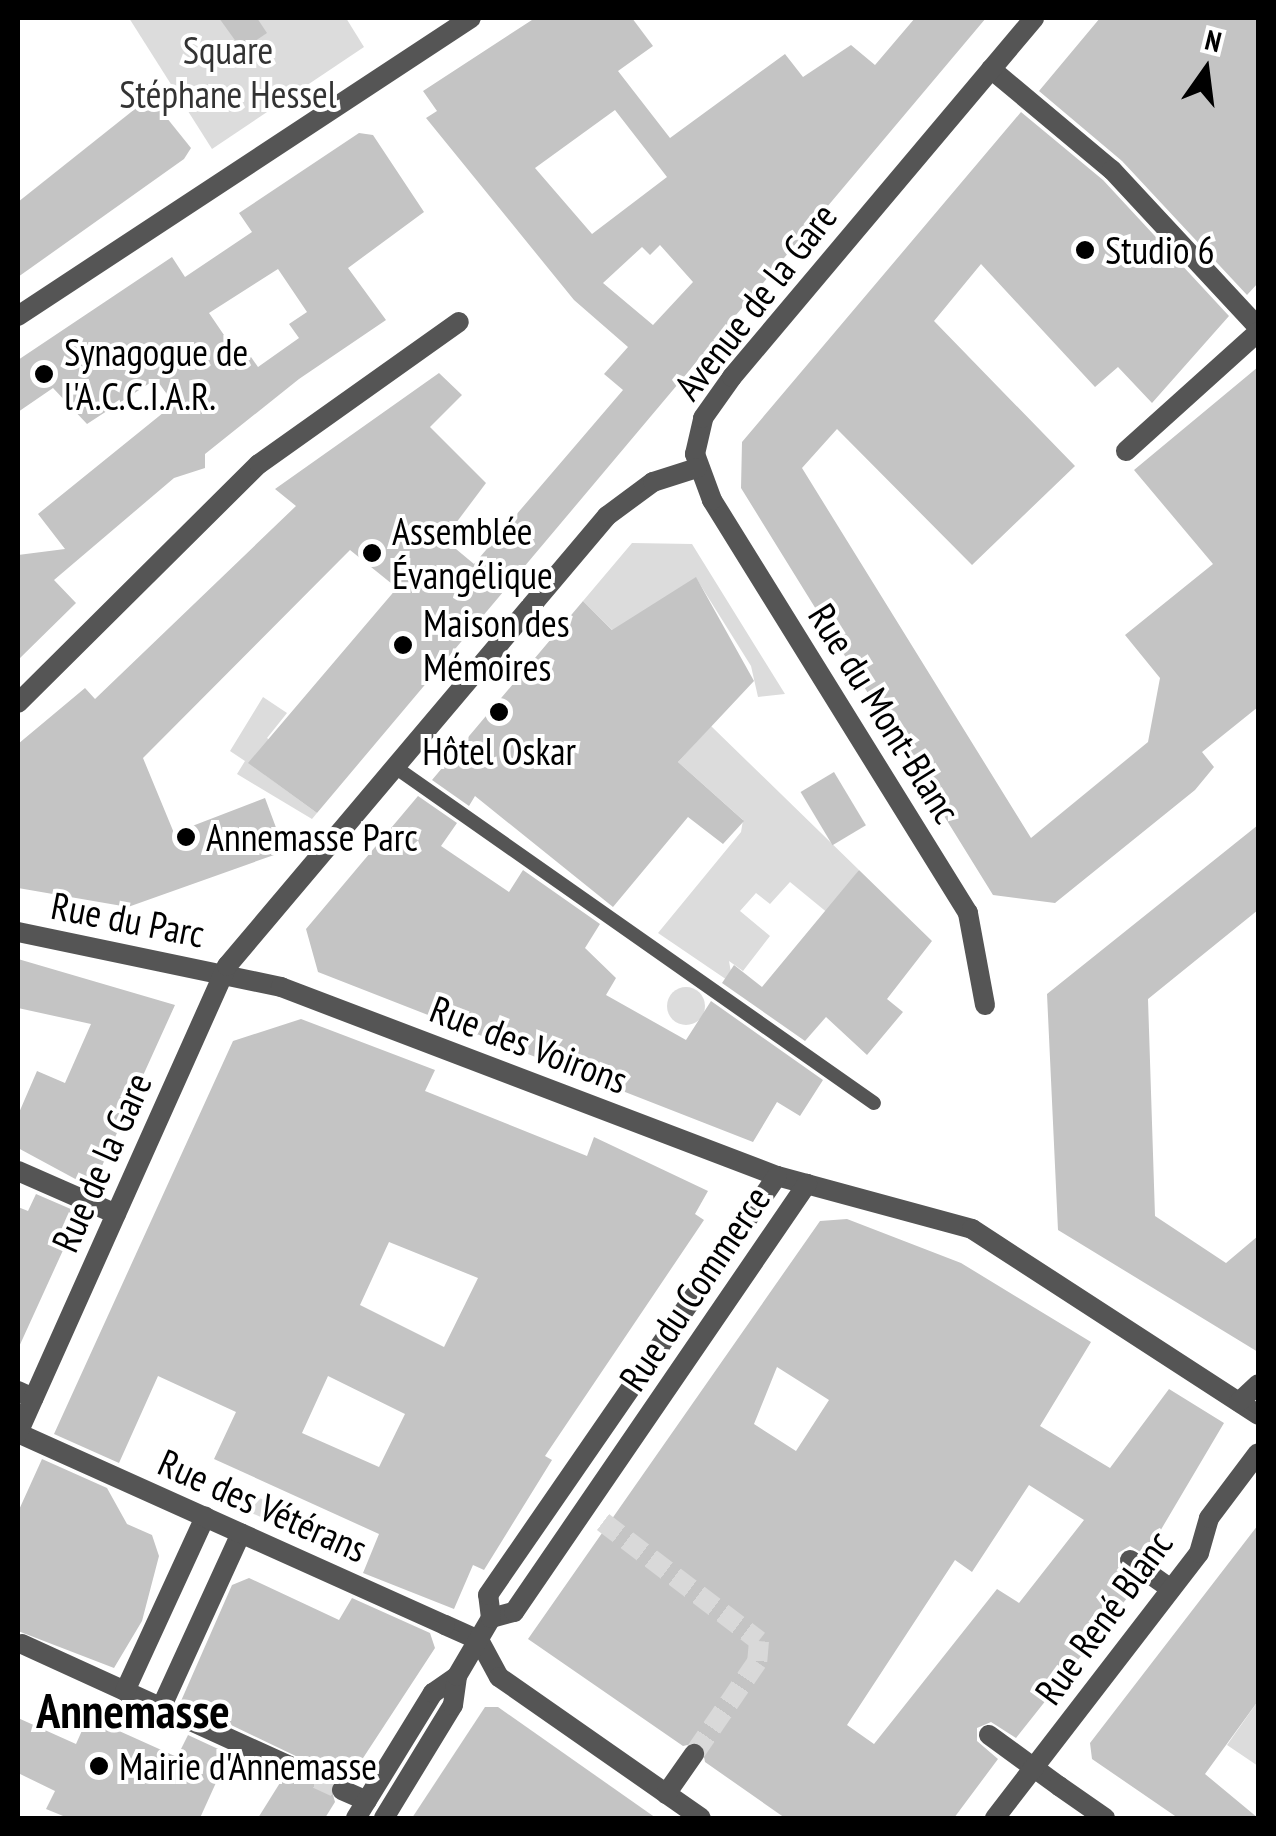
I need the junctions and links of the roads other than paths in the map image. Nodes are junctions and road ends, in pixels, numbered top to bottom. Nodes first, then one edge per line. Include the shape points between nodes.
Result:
1 (471, 18) edge
2 (1034, 18) edge
3 (991, 68) junction
4 (18, 316) edge
5 (458, 322) dead end
6 (1257, 322) edge
7 (1126, 451) dead end
8 (697, 468) junction
9 (18, 703) edge
10 (394, 767) junction
11 (18, 932) edge
12 (224, 974) junction
13 (985, 1005) dead end
14 (874, 1103) dead end
15 (18, 1171) edge
16 (777, 1176) junction
17 (807, 1184) junction
18 (116, 1214) junction
19 (1258, 1384) edge
20 (25, 1395) edge
21 (1240, 1402) junction
22 (1258, 1415) edge
23 (610, 1416) junction
24 (639, 1430) junction
25 (18, 1433) edge
26 (1258, 1453) edge
27 (585, 1509) junction
28 (205, 1517) junction
29 (604, 1522) tunnel mouth
30 (242, 1533) junction
31 (1130, 1560) dead end
32 (1171, 1589) junction
33 (492, 1618) junction
34 (479, 1640) junction
35 (22, 1644) dead end
36 (457, 1676) junction
37 (124, 1691) junction
38 (161, 1708) junction
39 (989, 1735) dead end
40 (694, 1754) tunnel mouth
41 (290, 1766) tunnel mouth
42 (1034, 1768) junction
43 (342, 1790) tunnel mouth
44 (666, 1794) junction
45 (361, 1810) edge
46 (384, 1818) edge
47 (701, 1818) edge
48 (995, 1818) edge
49 (1105, 1818) edge

1 - 4 street
2 - 3 street, Avenue de la Gare
3 - 6 street via 1112,170
3 - 8 street, Avenue de la Gare via 721,392 698,431
5 - 9 street via 260,464
6 - 7 street
8 - 10 street via 616,507
8 - 13 street, Rue du Mont-Blanc via 968,913
10 - 12 street
10 - 14 lane
11 - 12 street, Rue du Parc
12 - 16 street, Rue des Voirons via 298,993
12 - 18 street, Rue de la Gare
15 - 18 street
16 - 17 street, Rue des Voirons
16 - 23 street, Rue du Commerce
17 - 21 street, Rue des Voirons via 972,1229
17 - 24 street, Rue du Commerce
18 - 20 street, Rue de la Gare
19 - 21 street
20 - 25 street, Rue de la Gare
21 - 22 street, Rue des Voirons
23 - 24 street, Rue du Commerce
23 - 33 street, Rue du Commerce via 488,1595
24 - 27 street, Rue du Commerce
25 - 28 street, Rue des Vétérans
26 - 32 street, Rue René Blanc
27 - 29 street
27 - 33 street, Rue du Commerce via 514,1612
28 - 30 street, Rue des Vétérans
28 - 37 street
30 - 34 street, Rue des Vétérans
30 - 38 street
31 - 32 street
32 - 42 street, Rue René Blanc
33 - 34 street, Rue du Commerce
34 - 36 street, Rue du Commerce
34 - 44 street via 499,1677
35 - 37 street
36 - 45 street, Rue du Commerce via 432,1693
36 - 46 street, Rue du Commerce via 453,1704
37 - 38 street
38 - 41 street
39 - 42 street
40 - 44 street
42 - 48 street, Rue René Blanc
42 - 49 street
43 - 45 street
44 - 47 street

